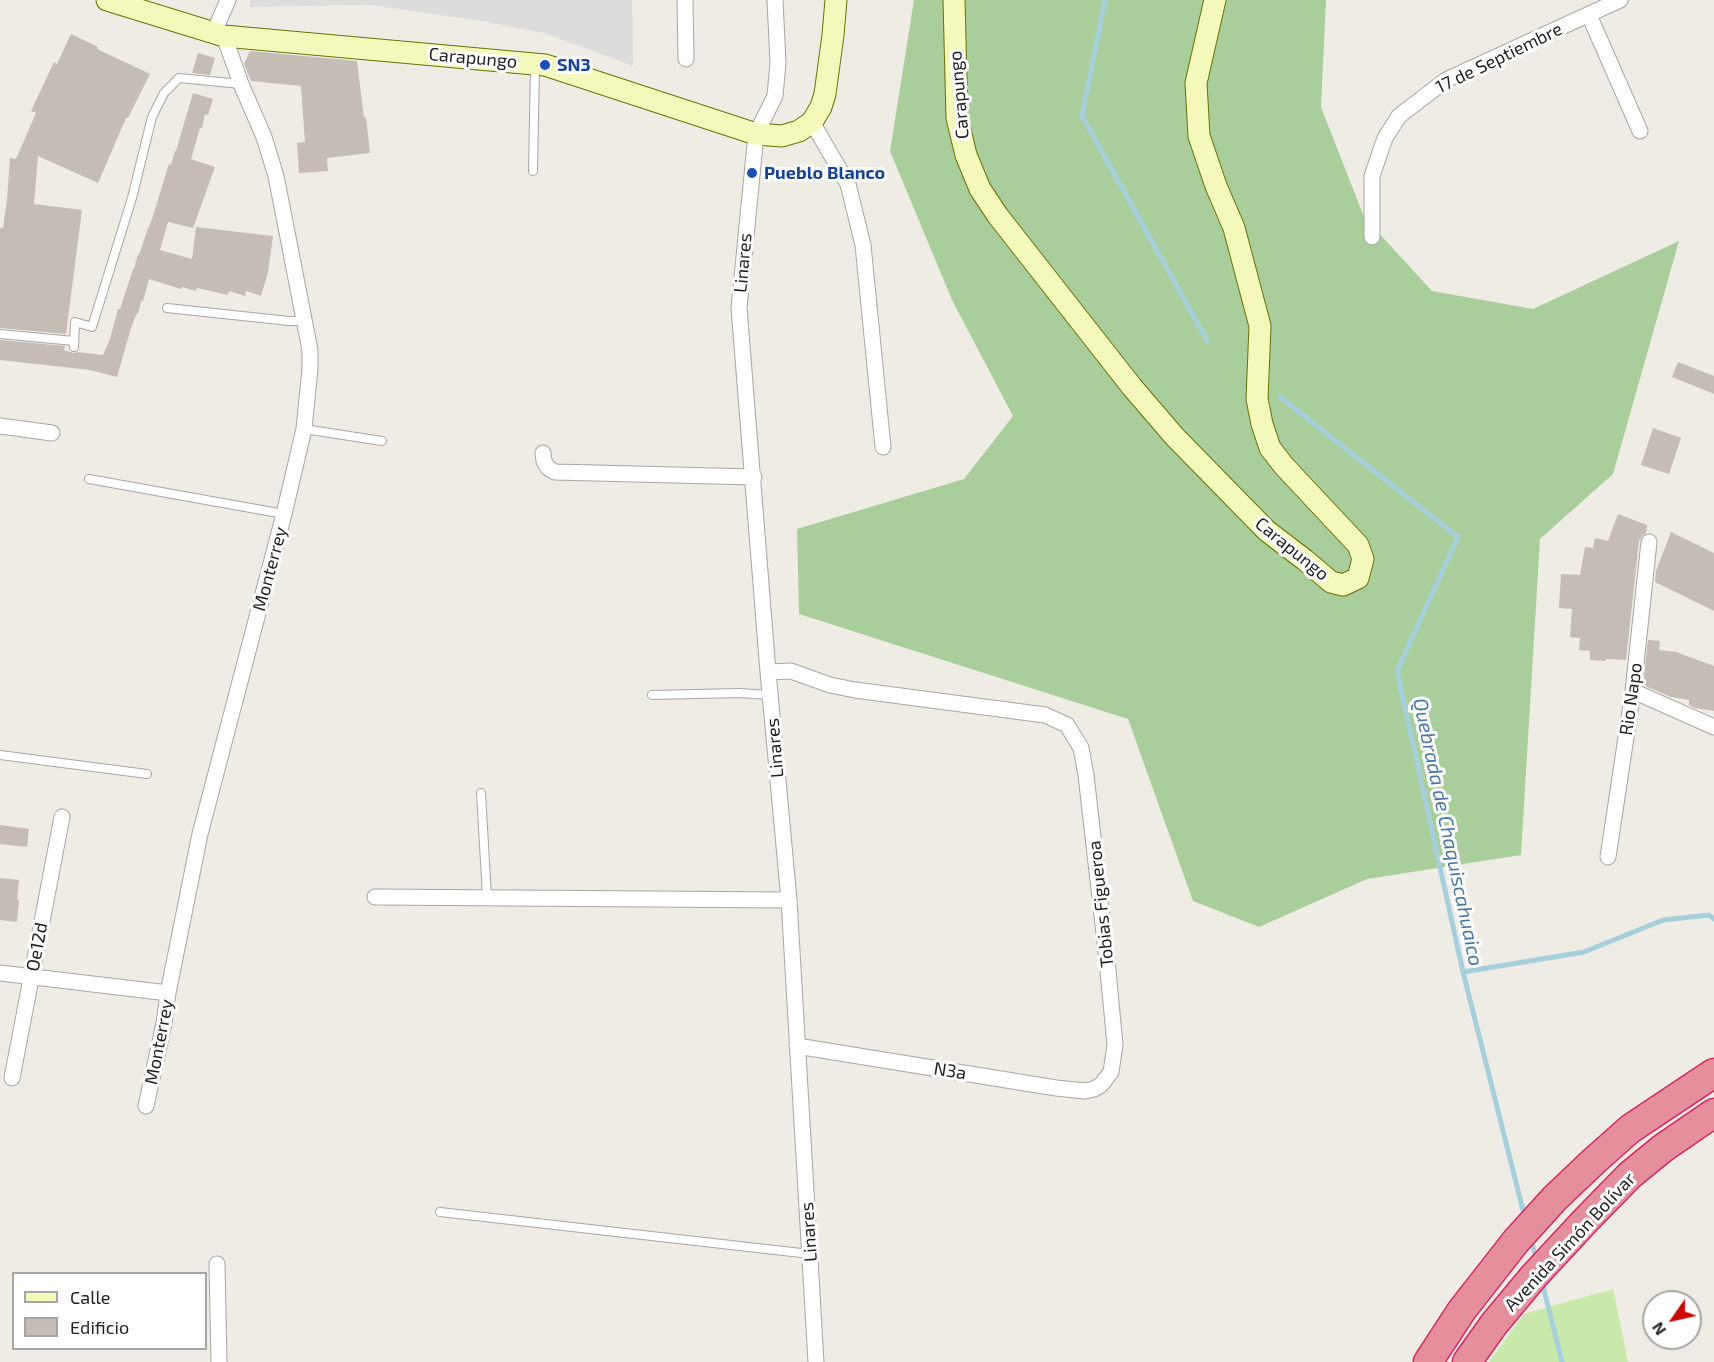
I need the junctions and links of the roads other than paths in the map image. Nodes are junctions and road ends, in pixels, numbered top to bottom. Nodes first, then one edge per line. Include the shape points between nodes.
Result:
1 (107, 0) edge
2 (228, 0) edge
3 (685, 0) edge
4 (776, 0) edge
5 (836, 0) edge
6 (954, 0) edge
7 (1215, 0) edge
8 (1620, 0) edge
9 (1589, 15) junction
10 (219, 34) junction
11 (686, 59) dead end
12 (535, 63) junction
13 (241, 84) junction
14 (812, 122) junction
15 (1640, 131) dead end
16 (756, 134) junction
17 (533, 171) dead end
18 (1372, 237) dead end
19 (167, 308) dead end
20 (305, 321) junction
21 (0, 334) edge
22 (0, 426) edge
23 (304, 429) junction
24 (52, 433) dead end
25 (382, 441) dead end
26 (883, 447) dead end
27 (543, 453) dead end
28 (754, 477) junction
29 (89, 478) dead end
30 (284, 514) junction
31 (1649, 542) dead end
32 (768, 672) junction
33 (1633, 691) junction
34 (652, 695) dead end
35 (770, 695) junction
36 (1714, 727) edge
37 (0, 755) edge
38 (147, 774) dead end
39 (481, 794) dead end
40 (62, 817) dead end
41 (1608, 857) dead end
42 (375, 897) dead end
43 (487, 897) junction
44 (789, 900) junction
45 (0, 973) edge
46 (31, 977) junction
47 (168, 993) junction
48 (797, 1046) junction
49 (1714, 1073) edge
50 (12, 1078) dead end
51 (1101, 1084) joint
52 (146, 1106) dead end
53 (1714, 1113) edge
54 (440, 1212) dead end
55 (810, 1254) junction
56 (217, 1264) dead end
57 (219, 1362) edge
58 (816, 1362) edge
59 (1428, 1362) edge
60 (1467, 1362) edge

1 - 10 street, Carapungo
2 - 10 street
3 - 11 street
4 - 16 street via 775,96
5 - 14 street via 825,94
6 - 7 street, Carapungo via 957,118 980,189 1034,264 1175,437 1267,531 1331,582 1343,585 1358,578 1363,559 1358,545 1284,466 1270,448 1262,424 1257,399 1260,326 1234,228 1200,136 1196,83
8 - 9 street, 17 de Septiembre
9 - 15 street
9 - 18 street, 17 de Septiembre via 1446,80 1399,116 1385,138 1372,176
10 - 12 street, Carapungo
10 - 13 street, Monterrey
12 - 16 street, Carapungo
12 - 17 lane
13 - 20 street, Monterrey via 276,176
13 - 21 lane via 179,78 164,93 152,117 132,198 92,327 75,322 74,344
14 - 16 street, Carapungo via 782,136
14 - 26 street via 848,184 863,244
16 - 28 street, Linares via 739,308
19 - 20 lane
20 - 23 street, Monterrey via 310,350
22 - 24 street
23 - 25 lane
23 - 30 street, Monterrey
27 - 28 street via 548,468 555,472
28 - 32 street, Linares
29 - 30 lane
30 - 47 street, Monterrey via 200,834
31 - 33 street, Rio Napo
32 - 35 street, Linares
32 - 51 street, Tobias Figueroa via 791,671 855,690 1045,715 1067,725 1081,747 1086,775 1107,960 1115,1045 1111,1072
33 - 36 street
33 - 41 street, Rio Napo
34 - 35 lane
35 - 44 street, Linares
37 - 38 lane
39 - 43 lane
40 - 46 street, Oe12d
42 - 43 street
43 - 44 street
44 - 48 street, Linares
45 - 46 street
46 - 47 street
46 - 50 street, Oe12d
47 - 52 street, Monterrey
48 - 51 street, N3a via 1056,1088 1084,1091
48 - 55 street, Linares
49 - 59 highway, Avenida Simón Bolívar via 1630,1129 1555,1198 1462,1310
53 - 60 highway, Avenida Simón Bolívar via 1630,1175 1534,1276
54 - 55 lane
55 - 58 street, Linares
56 - 57 street

